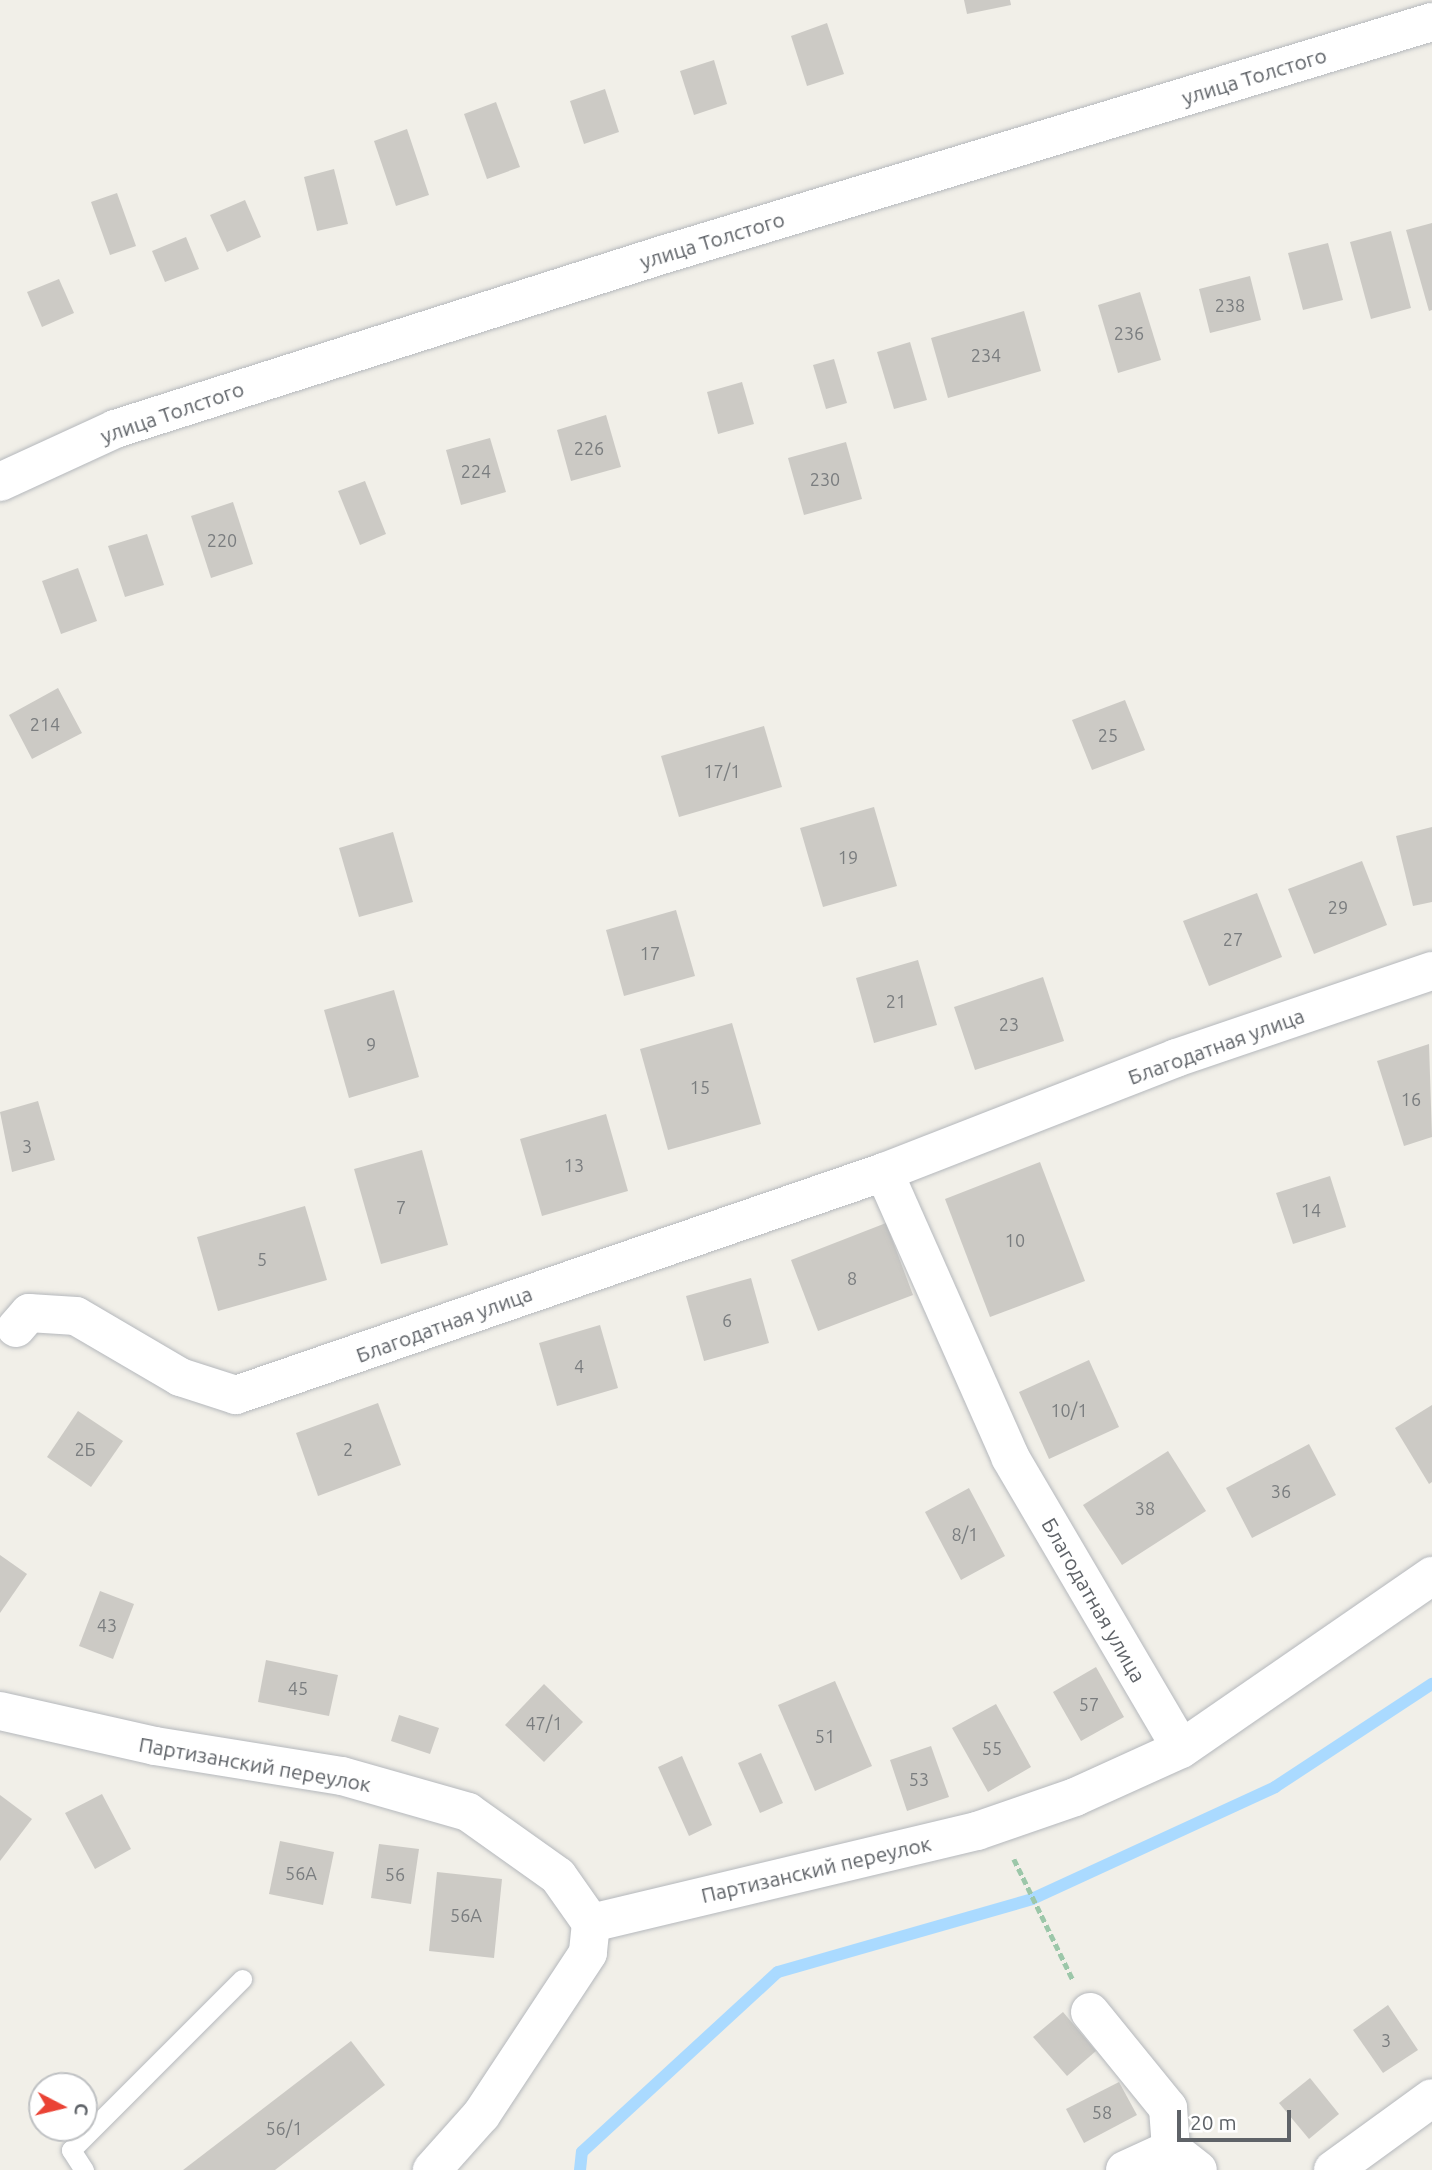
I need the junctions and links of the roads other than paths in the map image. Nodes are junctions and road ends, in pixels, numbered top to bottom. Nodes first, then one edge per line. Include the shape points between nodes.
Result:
1 (1432, 22) edge
2 (0, 482) edge
3 (1432, 971) edge
4 (884, 1172) junction
5 (16, 1328) dead end
6 (1432, 1576) edge
7 (0, 1711) edge
8 (1181, 1749) junction
9 (592, 1923) junction
10 (242, 1979) dead end
11 (1090, 2012) road end
12 (1432, 2098) edge
13 (1185, 2159) edge
14 (84, 2170) edge
15 (432, 2170) edge
16 (1125, 2170) edge
17 (1333, 2170) edge

1 - 2 street, улица Толстого via 662,256 115,429
3 - 4 street, Благодатная улица via 1176,1058
4 - 5 street, Благодатная улица via 236,1395 180,1377 76,1316 29,1312
4 - 8 street, Благодатная улица via 1010,1457
6 - 8 street
7 - 9 street, Партизанский переулок via 155,1746 342,1776 468,1812 558,1876
8 - 9 street, Партизанский переулок via 1075,1797 999,1823
9 - 15 street via 588,1953 481,2115
10 - 14 lane via 71,2150
11 - 13 street via 1168,2108
12 - 17 street
13 - 16 street

